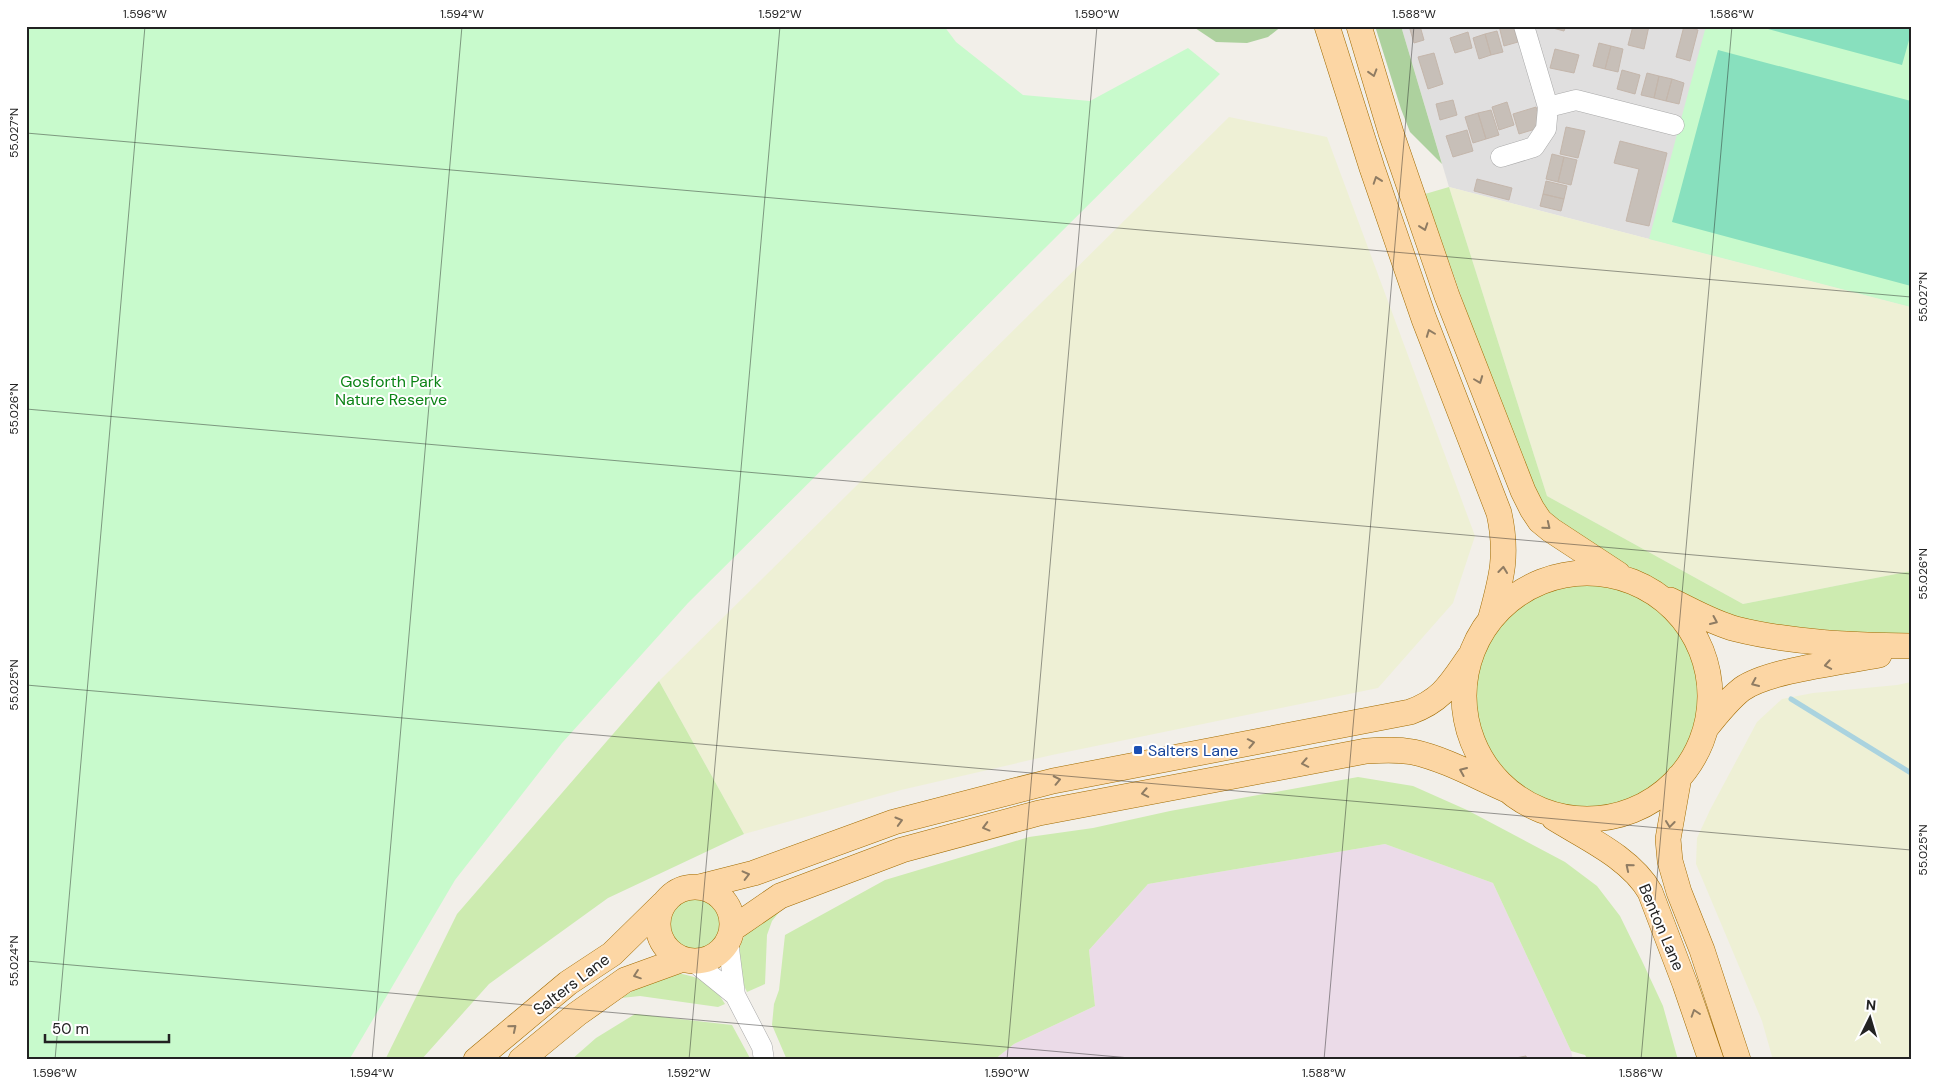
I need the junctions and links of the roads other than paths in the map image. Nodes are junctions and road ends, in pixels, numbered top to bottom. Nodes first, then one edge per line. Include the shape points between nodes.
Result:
1 (1327, 26) edge
2 (1359, 26) edge
3 (1524, 26) edge
4 (1548, 107) junction
5 (1674, 125) dead end
6 (1501, 157) dead end
7 (1626, 579) junction
8 (1654, 593) junction
9 (1491, 617) junction
10 (1911, 648) edge
11 (1470, 656) junction
12 (1706, 729) junction
13 (1679, 776) junction
14 (1507, 790) junction
15 (1543, 811) junction
16 (699, 887) junction
17 (663, 904) junction
18 (730, 935) junction
19 (688, 960) junction
20 (735, 995) junction
21 (476, 1060) edge
22 (522, 1060) edge
23 (764, 1060) edge
24 (1710, 1060) edge
25 (1738, 1060) edge

9 -> 1 main road via 1502,577 1504,553 1499,513 1424,319
2 -> 7 main road via 1391,133 1447,296 1523,491 1540,521
3 - 4 street
4 - 5 street via 1576,100
4 - 6 street via 1546,129 1534,146
7 - 8 main road
7 - 9 main road via 1605,574 1563,575 1524,590
8 -> 10 main road via 1735,629 1848,644
8 - 12 main road via 1683,619 1702,652 1710,690
9 - 11 main road
10 -> 12 main road via 1758,680 1727,702
11 - 14 main road via 1463,697 1465,718 1480,758
16 -> 11 main road via 754,873 894,822 1053,781 1410,712 1436,700
12 - 13 main road via 1690,762
13 - 15 main road via 1651,801 1617,815 1580,819
13 -> 25 main road, Benton Lane via 1668,838 1670,861
14 - 15 main road
14 -> 18 main road via 1413,752 1366,751 1039,813 902,850 780,896
24 -> 15 main road, Benton Lane via 1685,984 1643,880 1617,857
16 - 17 main road via 682,888
16 - 18 main road via 709,889 723,899 731,913
17 - 19 main road via 658,917 661,939 667,949
21 -> 17 main road, Salters Lane via 568,983 612,954
18 - 19 main road via 714,955
18 - 20 street
19 - 20 street
19 -> 22 main road, Salters Lane via 625,980 577,1014
20 - 23 street via 762,1047

